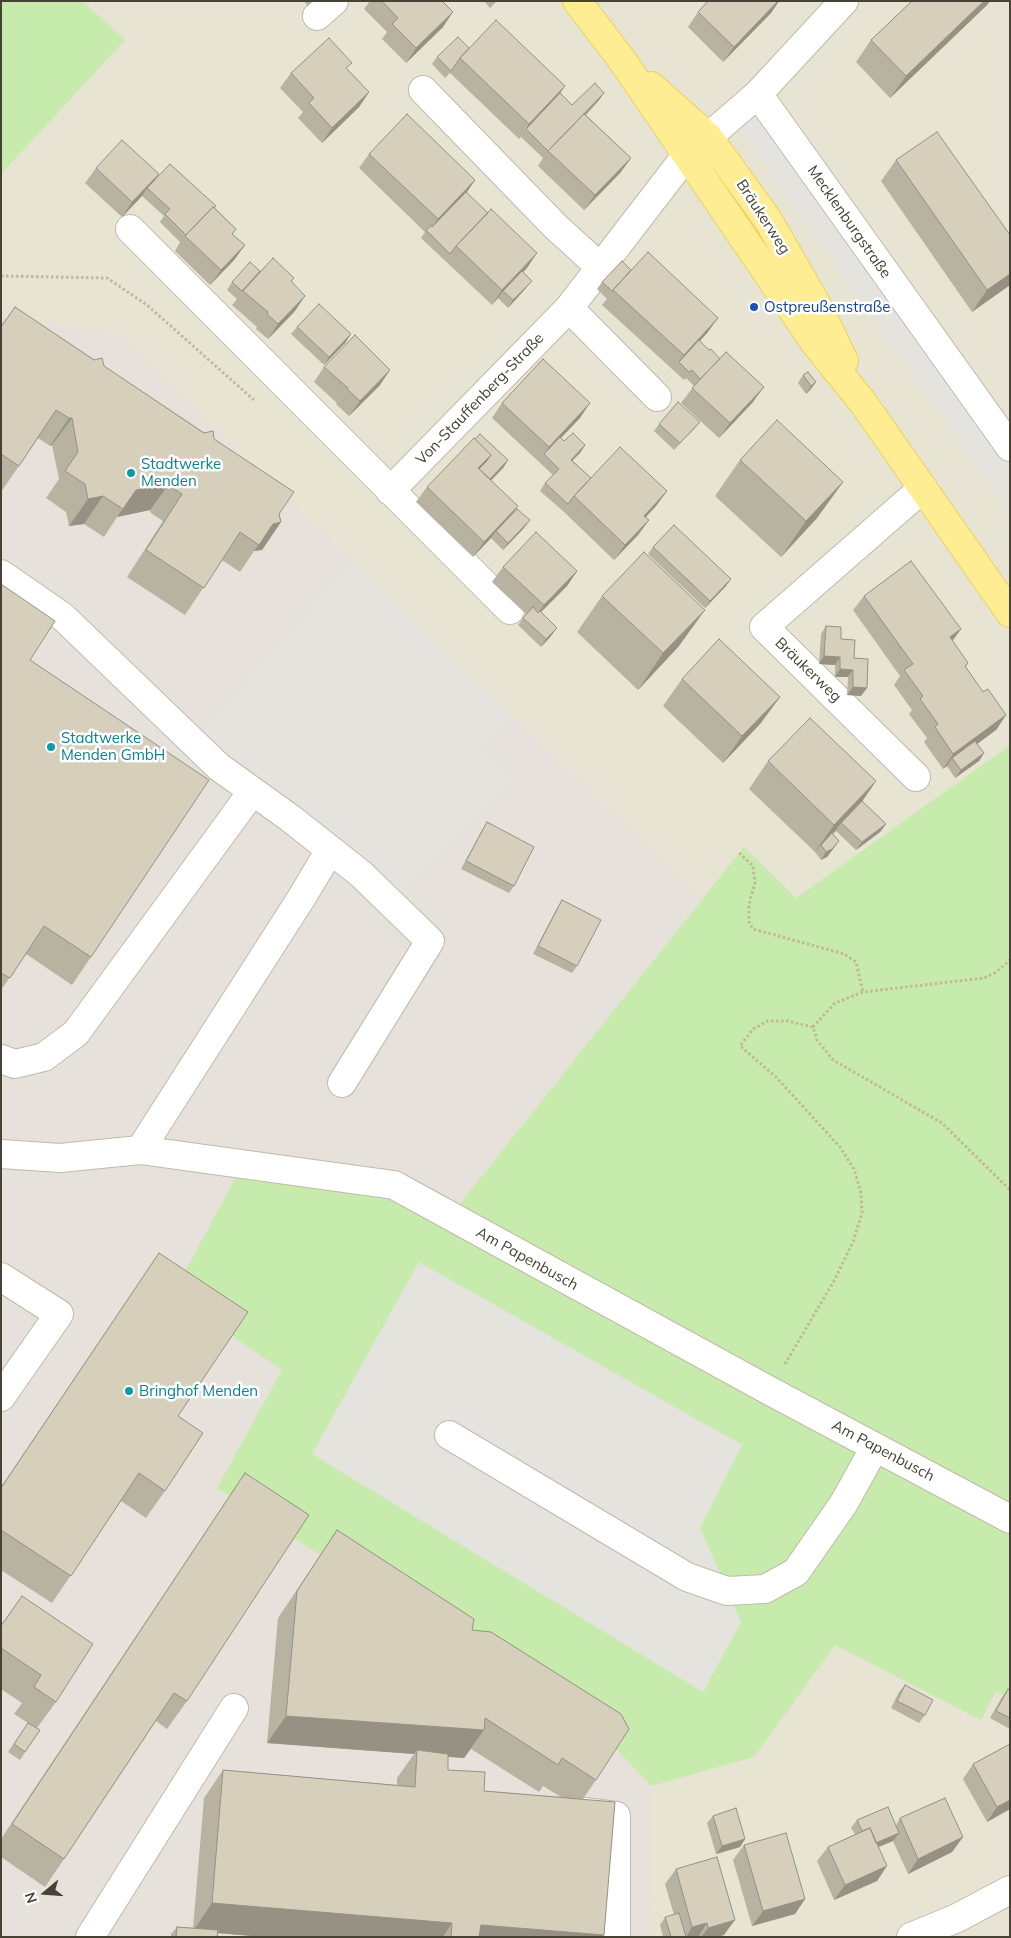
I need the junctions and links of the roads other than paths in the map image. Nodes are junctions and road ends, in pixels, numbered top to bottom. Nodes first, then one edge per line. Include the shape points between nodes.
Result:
1 (577, 1) edge
2 (844, 1) edge
3 (622, 60) junction
4 (424, 90) dead end
5 (758, 94) junction
6 (708, 136) junction
7 (686, 156) junction
8 (130, 229) dead end
9 (600, 267) junction
10 (569, 308) junction
11 (658, 397) dead end
12 (864, 404) junction
13 (1010, 447) edge
14 (923, 488) junction
15 (390, 491) junction
16 (1, 574) edge
17 (510, 610) dead end
18 (1010, 613) edge
19 (916, 777) dead end
20 (252, 792) junction
21 (330, 850) junction
22 (1, 1059) edge
23 (342, 1083) dead end
24 (140, 1150) junction
25 (1, 1154) edge
26 (1, 1276) edge
27 (1, 1397) edge
28 (449, 1435) dead end
29 (875, 1447) junction
30 (1010, 1519) edge
31 (234, 1708) dead end
32 (547, 1808) edge
33 (1010, 1890) edge
34 (90, 1937) edge
35 (616, 1937) edge
36 (911, 1937) edge

1 - 3 main road, Bräukerweg
2 - 5 street
3 - 6 main road, Bräukerweg
3 - 7 main road, Bräukerweg
4 - 9 street via 556,227
5 - 6 street
5 - 13 street, Mecklenburgstraße
6 - 7 street
6 - 12 main road, Bräukerweg via 772,228 818,307
7 - 9 street, Von-Stauffenberg-Straße
7 - 12 main road, Bräukerweg via 815,343
8 - 15 street
9 - 10 street, Von-Stauffenberg-Straße
10 - 11 street
10 - 15 street, Von-Stauffenberg-Straße
12 - 14 main road, Bräukerweg
14 - 18 main road, Bräukerweg
14 - 19 street, Bräukerweg via 764,627
15 - 17 street
16 - 20 street via 63,617 219,767
20 - 21 street
20 - 22 street via 76,1033 44,1057 15,1064
21 - 23 street via 361,874 430,941
21 - 24 street
24 - 25 street, Am Papenbusch via 60,1158
24 - 29 street, Am Papenbusch via 394,1185
26 - 27 street via 59,1314
28 - 29 street via 686,1577 727,1591 765,1589 796,1572 844,1503
29 - 30 street, Am Papenbusch
31 - 34 street
32 - 35 street via 616,1816
33 - 36 street via 957,1918

